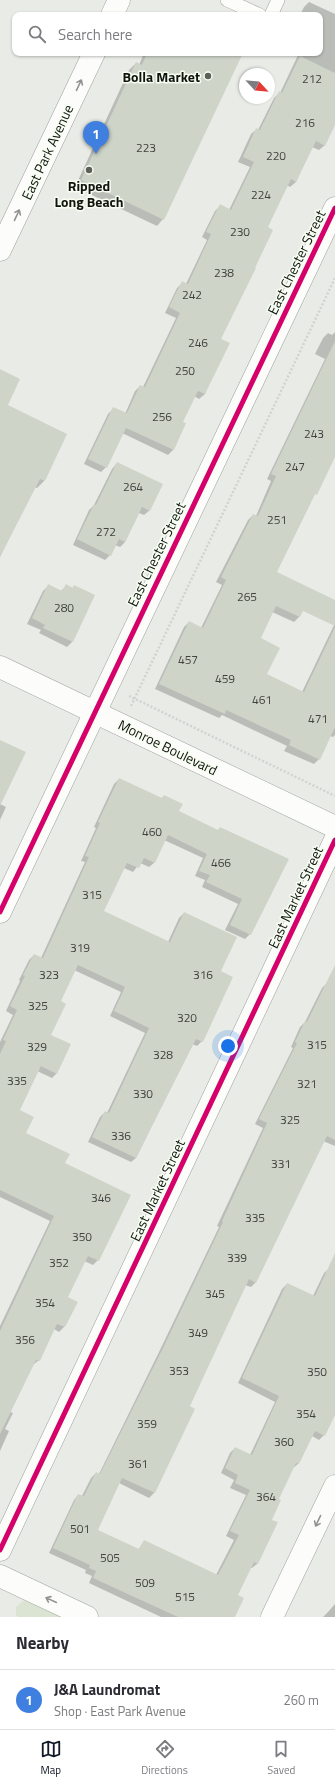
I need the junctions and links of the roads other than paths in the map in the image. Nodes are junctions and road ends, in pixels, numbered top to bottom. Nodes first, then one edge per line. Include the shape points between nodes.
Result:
1 (119, 0) edge
2 (227, 0) edge
3 (278, 0) edge
4 (113, 12) edge
5 (253, 12) edge
6 (272, 12) edge
7 (93, 56) edge
8 (335, 208) edge
9 (0, 250) edge
10 (0, 667) edge
11 (95, 712) junction
12 (335, 827) edge
13 (335, 840) edge
14 (0, 912) edge
15 (335, 1486) edge
16 (0, 1550) edge
17 (0, 1576) edge
18 (87, 1617) edge
19 (272, 1617) edge

1 - 4 main road
2 - 5 lane
3 - 6 lane
9 -> 7 main road, East Park Avenue
8 - 11 main road, East Chester Street
10 - 11 main road, Monroe Boulevard
11 - 12 main road, Monroe Boulevard
11 - 14 main road, East Chester Street
13 - 16 main road, East Market Street
15 -> 19 main road
18 -> 17 main road

